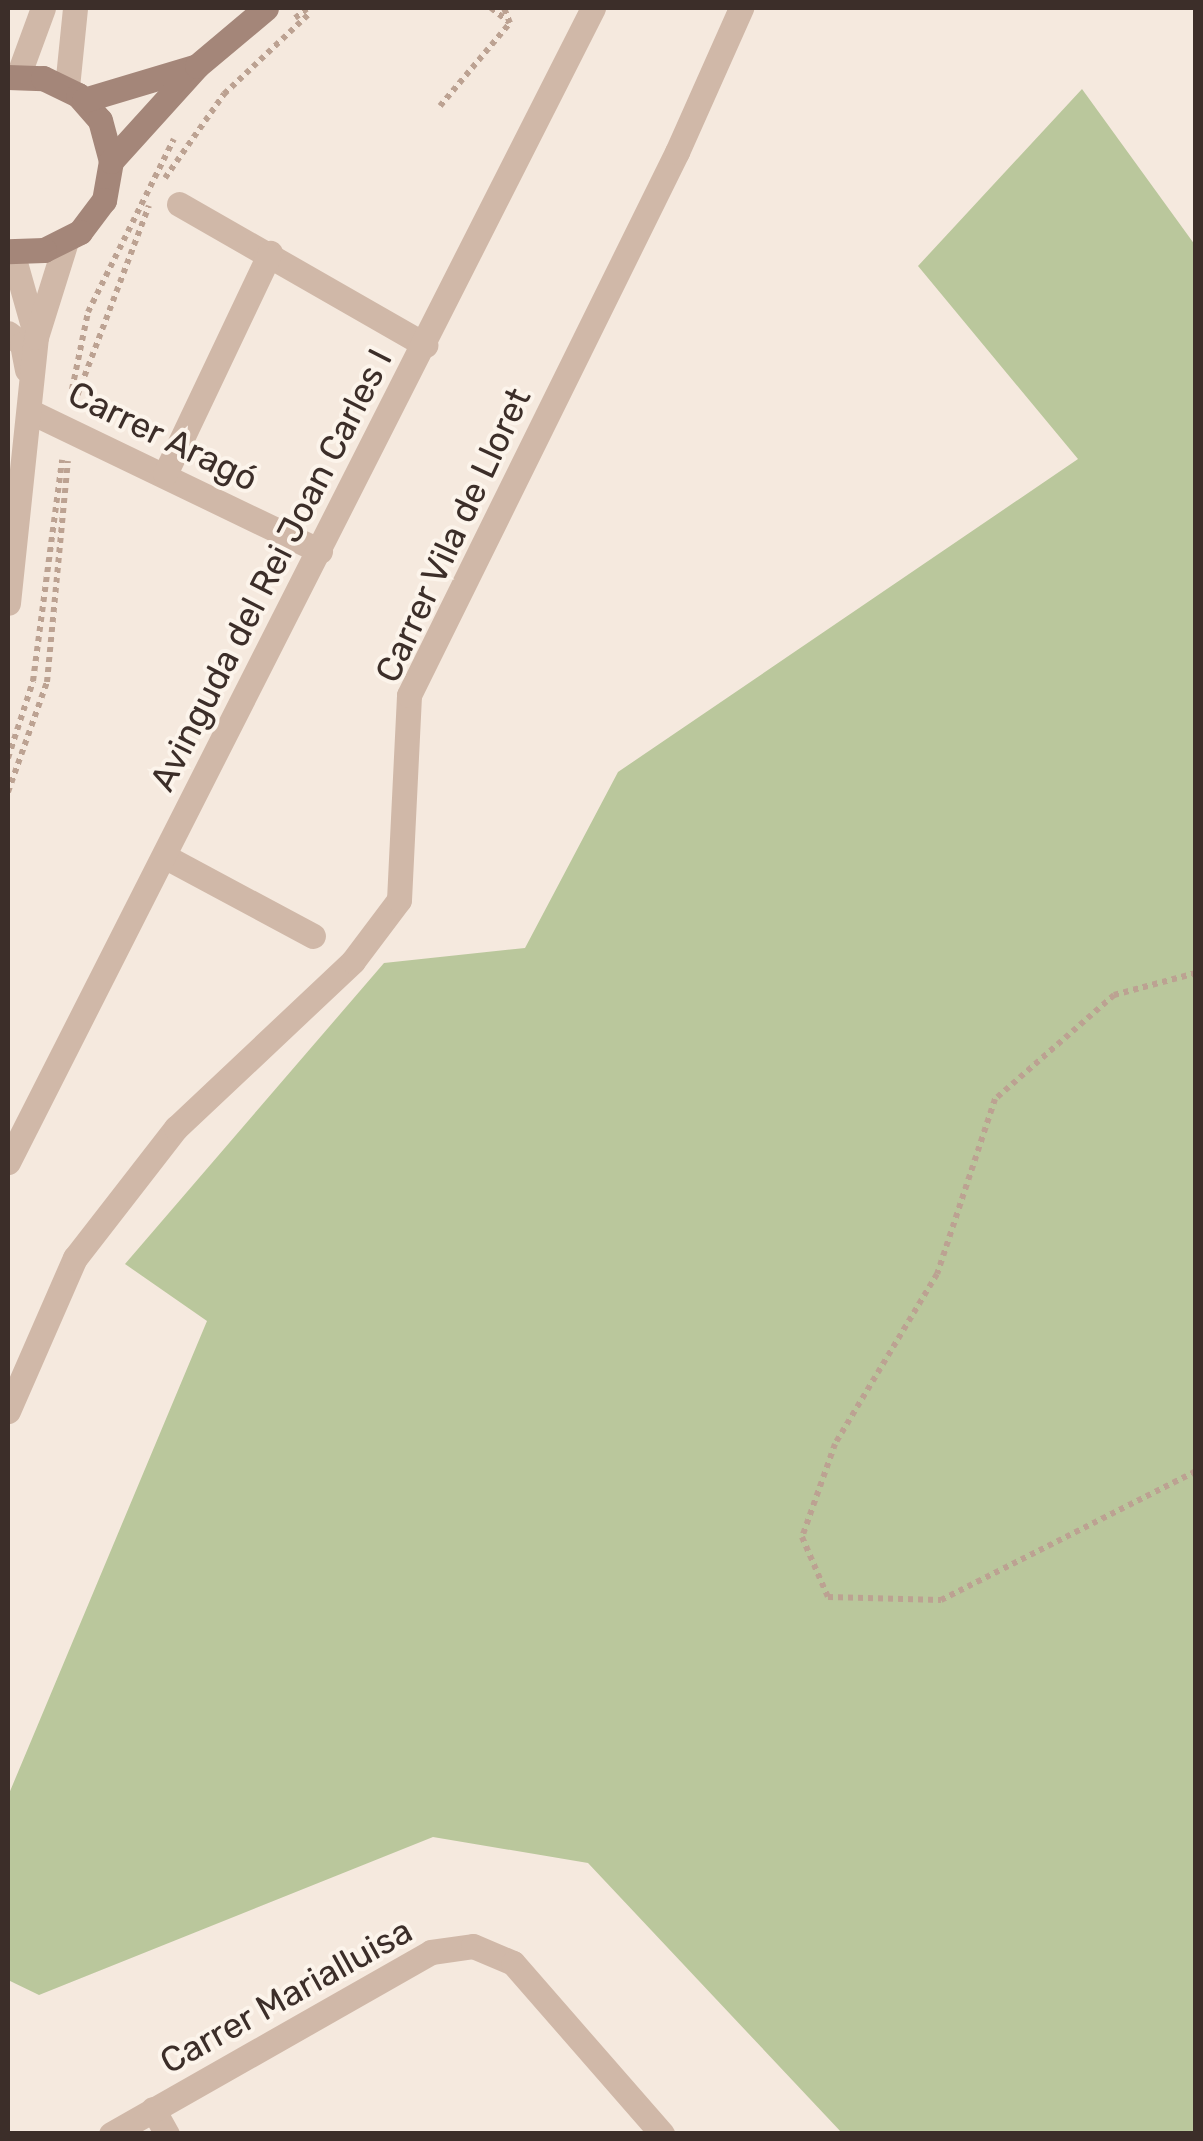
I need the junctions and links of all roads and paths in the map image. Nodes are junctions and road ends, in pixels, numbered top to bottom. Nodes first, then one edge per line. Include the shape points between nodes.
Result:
1 (42, 8) edge
2 (75, 8) edge
3 (266, 8) edge
4 (491, 8) edge
5 (504, 8) edge
6 (570, 8) edge
7 (594, 8) edge
8 (741, 8) edge
9 (309, 10) edge
10 (510, 23) junction
11 (579, 36) junction
12 (246, 57) dead end
13 (197, 66) junction
14 (13, 76) edge
15 (75, 94) junction
16 (440, 106) dead end
17 (182, 124) dead end
18 (112, 161) junction
19 (179, 204) dead end
20 (66, 241) junction
21 (10, 251) edge
22 (270, 253) junction
23 (8, 332) edge
24 (36, 337) junction
25 (425, 345) junction
26 (30, 399) junction
27 (66, 428) junction
28 (164, 474) junction
29 (320, 551) junction
30 (8, 603) edge
31 (8, 758) edge
32 (8, 792) edge
33 (164, 856) junction
34 (313, 936) dead end
35 (1196, 973) edge
36 (8, 1162) edge
37 (8, 1411) edge
38 (1196, 1471) edge
39 (154, 2109) junction
40 (111, 2134) edge
41 (168, 2134) edge
42 (662, 2134) edge

1 - 14 street
2 - 15 street
3 - 13 main road
4 - 10 path
5 - 10 path
6 - 11 street
7 - 11 street, Avinguda del Rei Joan Carles I
8 - 37 street, Carrer Vila de Lloret via 677,152 409,695 399,900 353,961 176,1128 75,1258
9 - 12 path
9 - 27 path via 189,136 146,212
10 - 16 path
11 - 25 street, Avinguda del Rei Joan Carles I
13 - 15 main road
13 - 18 main road
14 - 15 main road
15 - 18 main road via 107,135
17 - 27 path via 88,312
18 - 20 main road via 104,200
19 - 22 street
20 - 21 main road
20 - 24 street
21 - 24 street
22 - 25 street
22 - 28 street
23 - 26 street via 22,344
24 - 26 street
25 - 29 street, Avinguda del Rei Joan Carles I
26 - 27 street, Carrer Aragó
26 - 30 street
27 - 28 street, Carrer Aragó
27 - 31 path via 33,681
27 - 32 path via 70,448 46,682
28 - 29 street, Carrer Aragó
29 - 33 street, Avinguda del Rei Joan Carles I
33 - 34 street
33 - 36 street, Avinguda del Rei Joan Carles I
35 - 38 path via 1114,995 995,1099 937,1274 835,1444 802,1537 828,1597 940,1600
39 - 40 street, Carrer Marialluisa
39 - 41 street
39 - 42 street, Carrer Marialluisa via 430,1952 473,1946 513,1963

